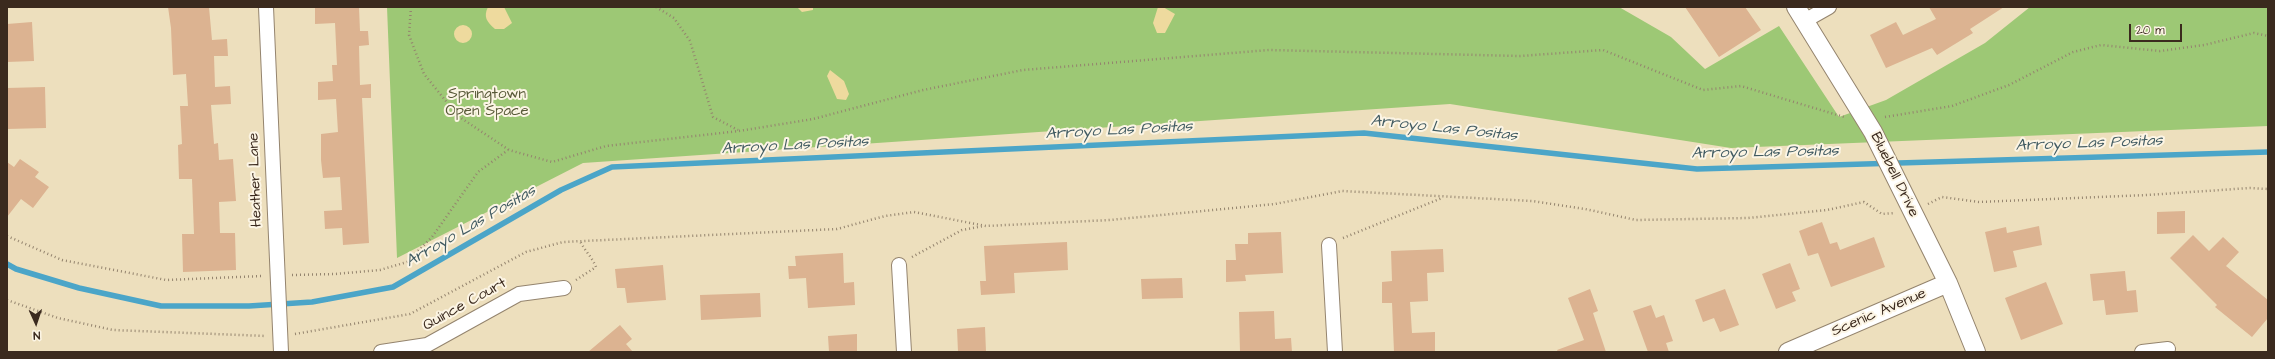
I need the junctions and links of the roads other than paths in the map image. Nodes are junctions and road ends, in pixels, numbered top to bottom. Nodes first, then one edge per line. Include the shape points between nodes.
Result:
1 (266, 7) edge
2 (1830, 7) edge
3 (1801, 14) edge
4 (1329, 245) road end
5 (899, 265) road end
6 (1948, 283) junction
7 (564, 288) road end
8 (2168, 349) dead end
9 (281, 352) edge
10 (381, 352) edge
11 (904, 352) edge
12 (1335, 352) edge
13 (1788, 352) edge
14 (1976, 352) edge
15 (2142, 352) edge

1 - 9 street, Heather Lane
2 - 3 street
3 - 6 street, Bluebell Drive via 1873,132
4 - 12 street
5 - 11 street
6 - 13 street, Scenic Avenue
6 - 14 street, Bluebell Drive
7 - 10 street, Quince Court via 519,294 427,345
8 - 15 street

